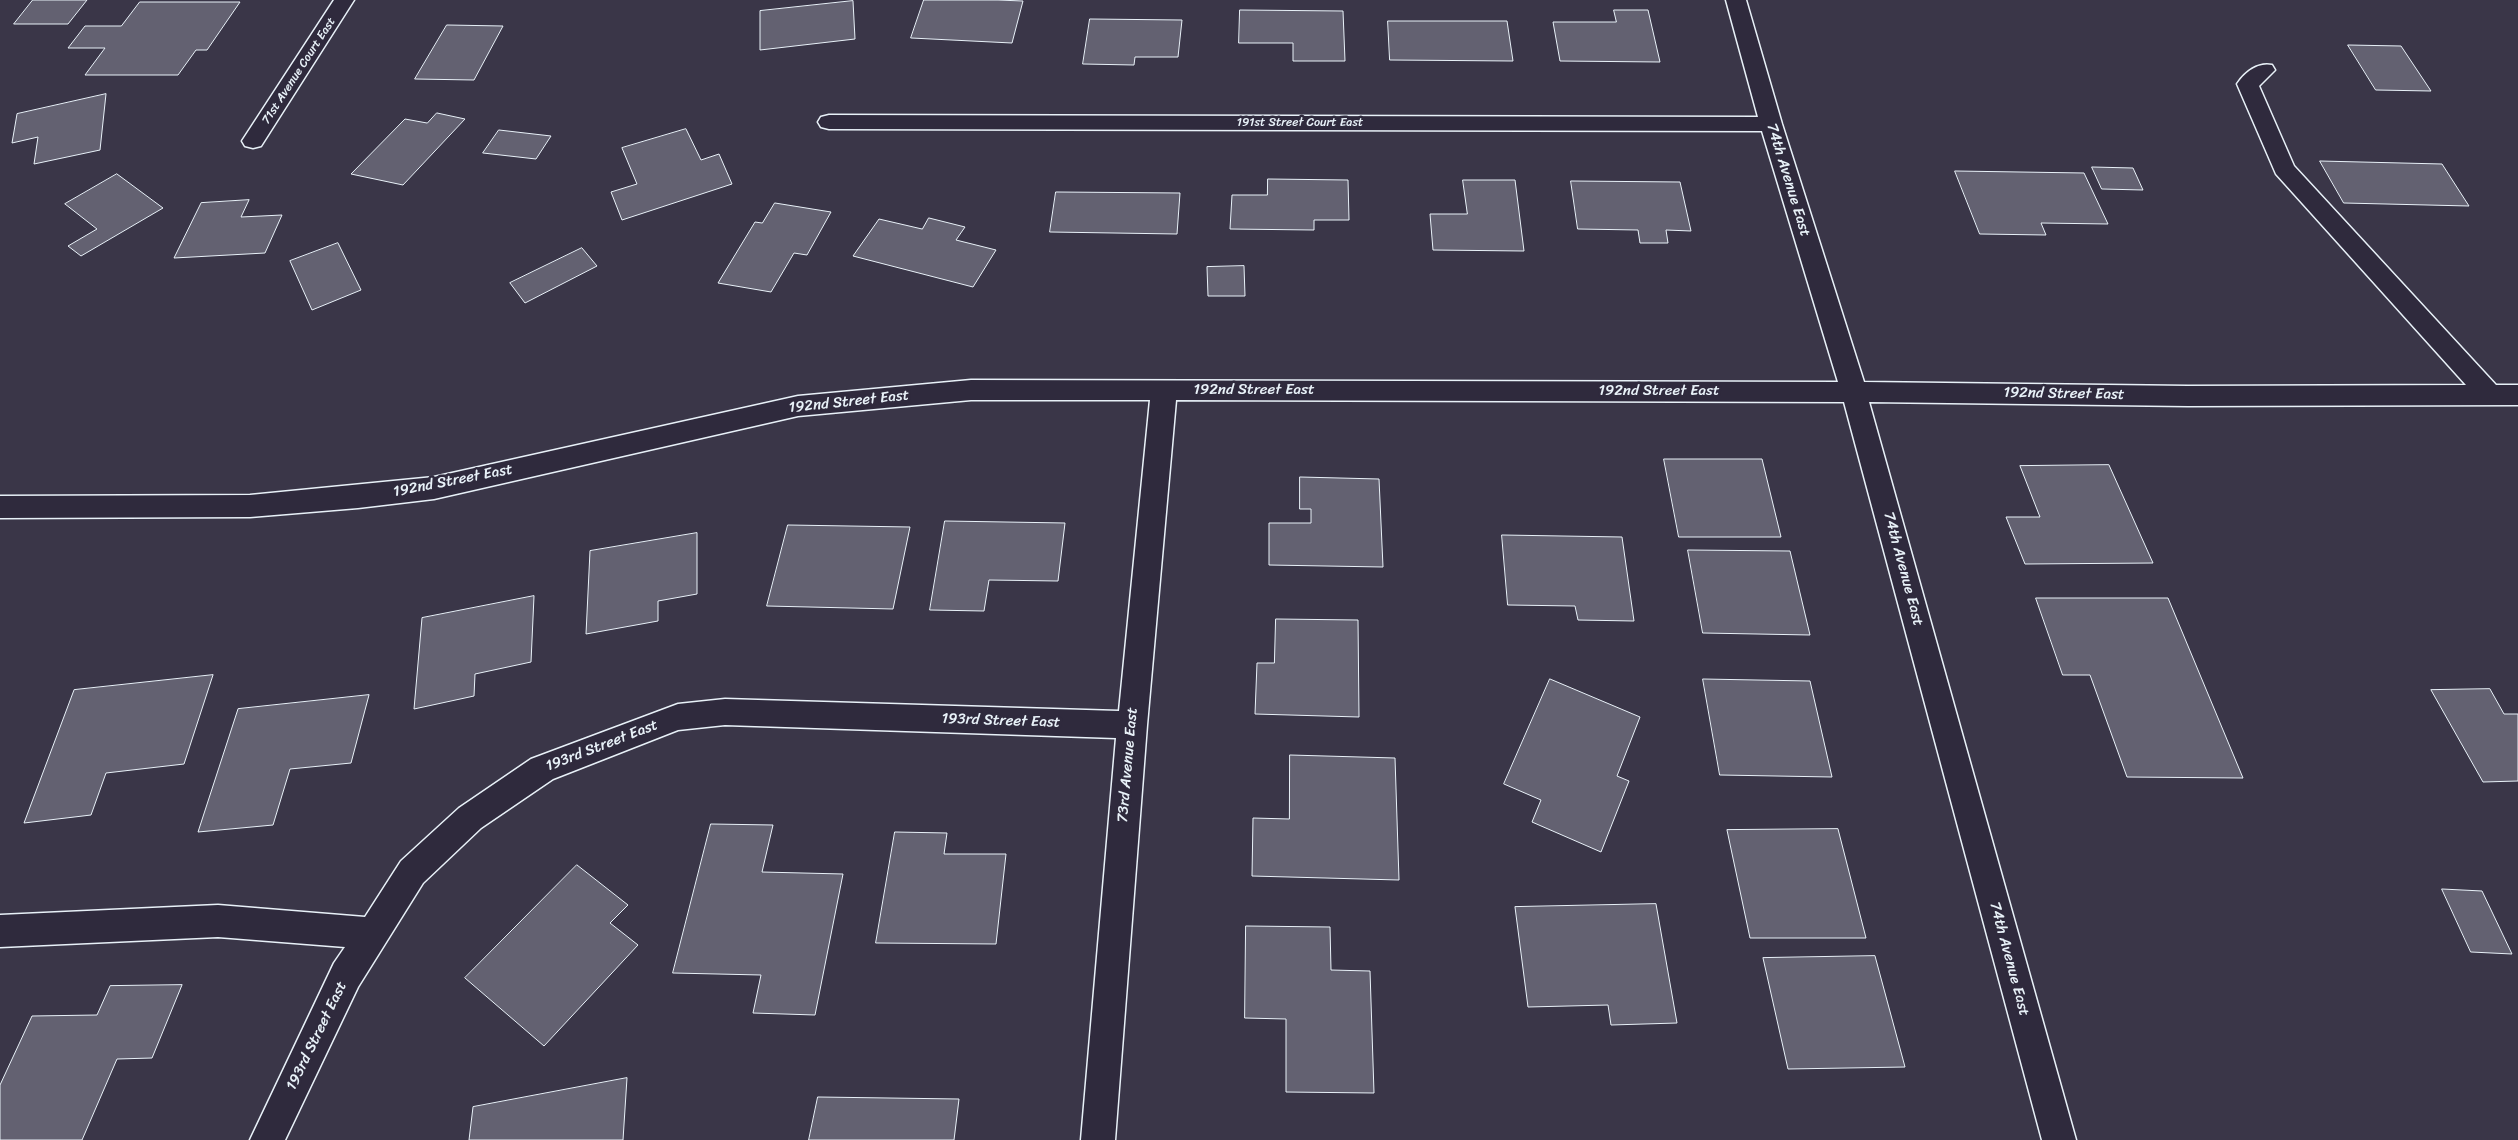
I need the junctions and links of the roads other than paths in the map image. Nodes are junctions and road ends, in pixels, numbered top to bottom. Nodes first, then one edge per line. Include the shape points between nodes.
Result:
1 (344, 0) edge
2 (1736, 0) edge
3 (2265, 70) dead end
4 (829, 122) dead end
5 (1771, 124) junction
6 (253, 141) dead end
7 (1164, 390) junction
8 (1854, 392) junction
9 (2490, 395) junction
10 (2518, 395) edge
11 (0, 507) edge
12 (1132, 725) junction
13 (0, 931) edge
14 (373, 933) junction
15 (267, 1140) edge
16 (1098, 1140) edge
17 (2059, 1140) edge

1 - 6 street, 71st Avenue Court East
2 - 5 street, 74th Avenue East
3 - 9 street via 2248,84 2284,169
4 - 5 street, 191st Street Court East
5 - 8 street, 74th Avenue East
7 - 8 street, 192nd Street East
7 - 11 street, 192nd Street East via 971,390 798,406 434,488 358,497 250,506
7 - 12 street, 73rd Avenue East
8 - 9 street, 192nd Street East
8 - 17 street, 74th Avenue East
9 - 10 street, 192nd Street East
12 - 14 street, 193rd Street East via 725,712 678,717 542,769 470,818 412,872
12 - 16 street, 73rd Avenue East
13 - 14 street via 218,921
14 - 15 street, 193rd Street East via 346,975

